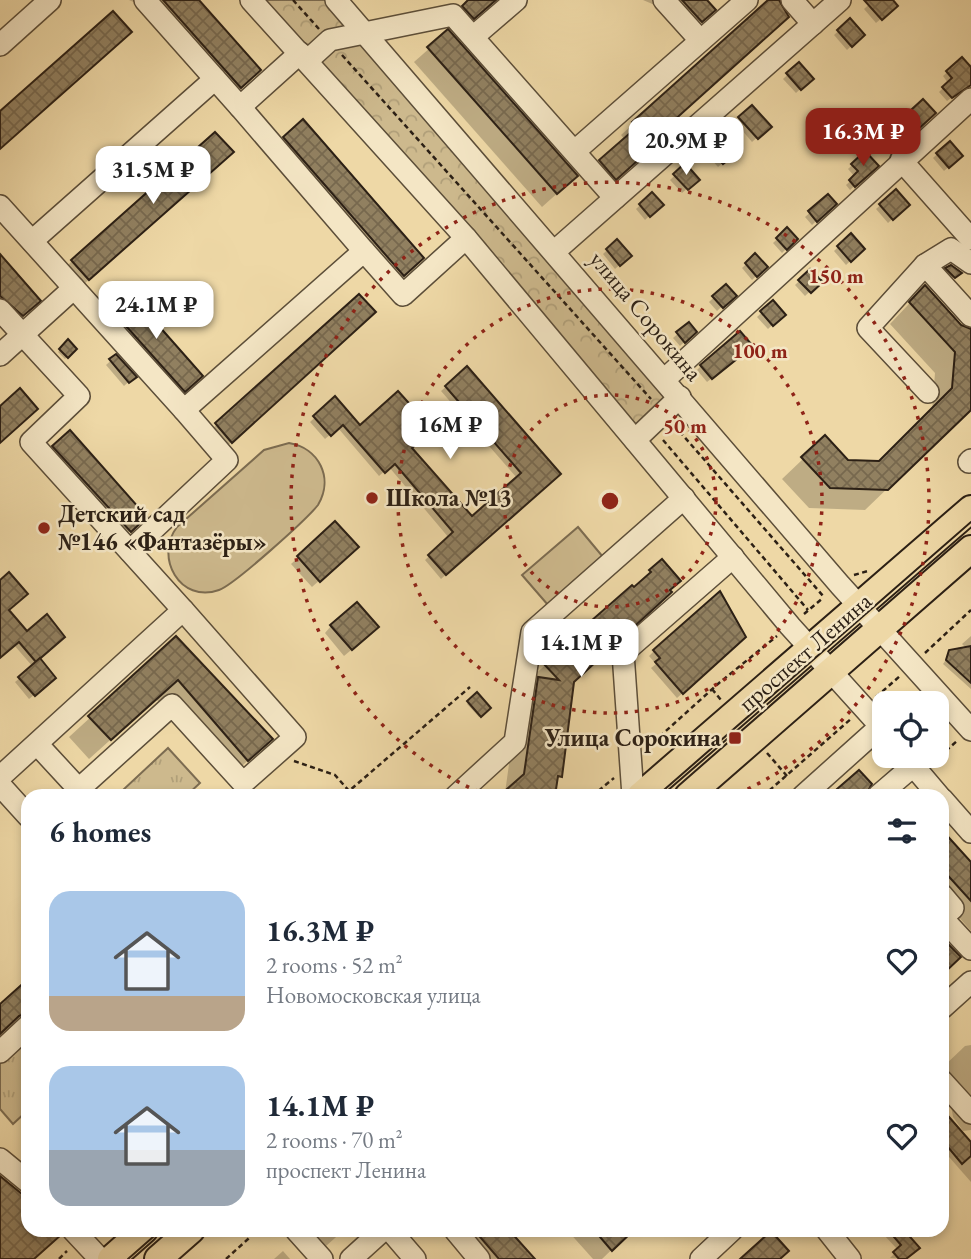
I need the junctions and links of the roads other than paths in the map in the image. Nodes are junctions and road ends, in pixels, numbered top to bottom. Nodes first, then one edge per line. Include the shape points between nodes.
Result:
1 (50, 0) edge
2 (145, 0) edge
3 (251, 0) edge
4 (336, 0) edge
5 (516, 0) edge
6 (664, 0) edge
7 (747, 0) edge
8 (792, 0) edge
9 (840, 0) edge
10 (813, 24) junction
11 (363, 33) junction
12 (474, 37) junction
13 (700, 40) junction
14 (0, 45) edge
15 (303, 57) junction
16 (215, 79) junction
17 (971, 99) edge
18 (240, 107) junction
19 (575, 151) junction
20 (901, 160) junction
21 (615, 198) junction
22 (0, 206) edge
23 (466, 238) junction
24 (971, 239) edge
25 (32, 241) junction
26 (364, 251) junction
27 (555, 251) junction
28 (971, 263) edge
29 (925, 265) junction
30 (75, 288) junction
31 (0, 310) edge
32 (971, 316) edge
33 (23, 335) junction
34 (0, 355) edge
35 (665, 379) junction
36 (928, 392) dead end
37 (680, 397) junction
38 (184, 410) junction
39 (649, 426) junction
40 (684, 498) junction
41 (971, 509) edge
42 (971, 549) edge
43 (130, 551) junction
44 (733, 557) junction
45 (859, 604) junction
46 (183, 610) junction
47 (880, 627) junction
48 (809, 648) junction
49 (830, 671) junction
50 (872, 717) edge
51 (971, 729) edge
52 (872, 737) edge
53 (37, 744) junction
54 (910, 768) edge
55 (916, 768) edge
56 (0, 777) edge
57 (0, 785) edge
58 (78, 789) edge
59 (86, 789) edge
60 (464, 789) edge
61 (633, 789) edge
62 (648, 789) edge
63 (696, 789) edge
64 (811, 789) edge
65 (886, 789) edge
66 (933, 789) edge
67 (949, 807) edge
68 (21, 808) edge
69 (971, 832) edge
70 (949, 925) edge
71 (971, 949) edge
72 (971, 982) edge
73 (949, 1002) edge
74 (21, 1032) edge
75 (0, 1052) edge
76 (949, 1089) edge
77 (971, 1113) edge
78 (0, 1159) edge
79 (21, 1175) edge
80 (80, 1237) edge
81 (136, 1237) edge
82 (183, 1237) edge
83 (302, 1237) edge
84 (375, 1237) edge
85 (396, 1237) edge
86 (460, 1237) edge
87 (725, 1237) edge
88 (833, 1237) edge
89 (100, 1259) edge
90 (111, 1259) edge
91 (158, 1259) edge
92 (322, 1259) edge
93 (351, 1259) edge
94 (415, 1259) edge
95 (480, 1259) edge
96 (701, 1259) edge
97 (850, 1259) edge

1 - 14 street
2 - 16 street
3 - 15 street
4 - 11 street, улица Сорокина
5 - 12 street
6 - 13 street
7 - 13 street
8 - 10 street
9 - 10 street
10 - 21 street
11 - 12 street via 453,15
11 - 15 street via 330,40
11 - 27 street, улица Сорокина
12 - 19 street
13 - 19 street
15 - 18 street
15 - 23 street
16 - 18 street
16 - 25 street
17 - 20 street
18 - 26 street
19 - 21 street
20 - 24 street
20 - 35 street
21 - 27 street
22 - 25 street
23 - 26 street via 403,295
23 - 39 street
25 - 30 street
26 - 38 street
27 - 35 street, улица Сорокина
28 - 29 street via 951,249
29 - 32 street
29 - 36 street via 868,328
30 - 33 street
30 - 38 street
31 - 33 street
33 - 34 street
33 - 43 street via 79,396 31,442
35 - 37 street, улица Сорокина
37 - 39 street
37 - 45 street, улица Сорокина via 832,591
38 - 43 street via 227,460
39 - 40 street
40 - 44 street
40 - 60 street via 532,632 515,742
41 - 45 main road, проспект Ленина
42 - 47 main road, проспект Ленина
43 - 46 street
44 - 48 street
44 - 61 street via 623,653
45 - 47 street, улица Сорокина
45 - 48 main road, проспект Ленина
46 - 53 street
46 - 59 street via 295,737 243,783 172,705
47 - 49 main road, проспект Ленина
47 - 51 street, улица Сорокина
48 - 49 street
48 - 62 main road, проспект Ленина
49 - 50 street
49 - 63 main road, проспект Ленина
52 - 64 street
53 - 56 street
53 - 58 street
54 - 65 street
55 - 66 street
57 - 68 street
67 - 69 street
70 - 71 street
72 - 73 street
74 - 75 street
76 - 77 street
78 - 79 street
80 - 89 street
81 - 90 main road
82 - 91 main road
83 - 92 street
84 - 93 street
85 - 94 street
86 - 95 street
87 - 96 street
88 - 97 street

